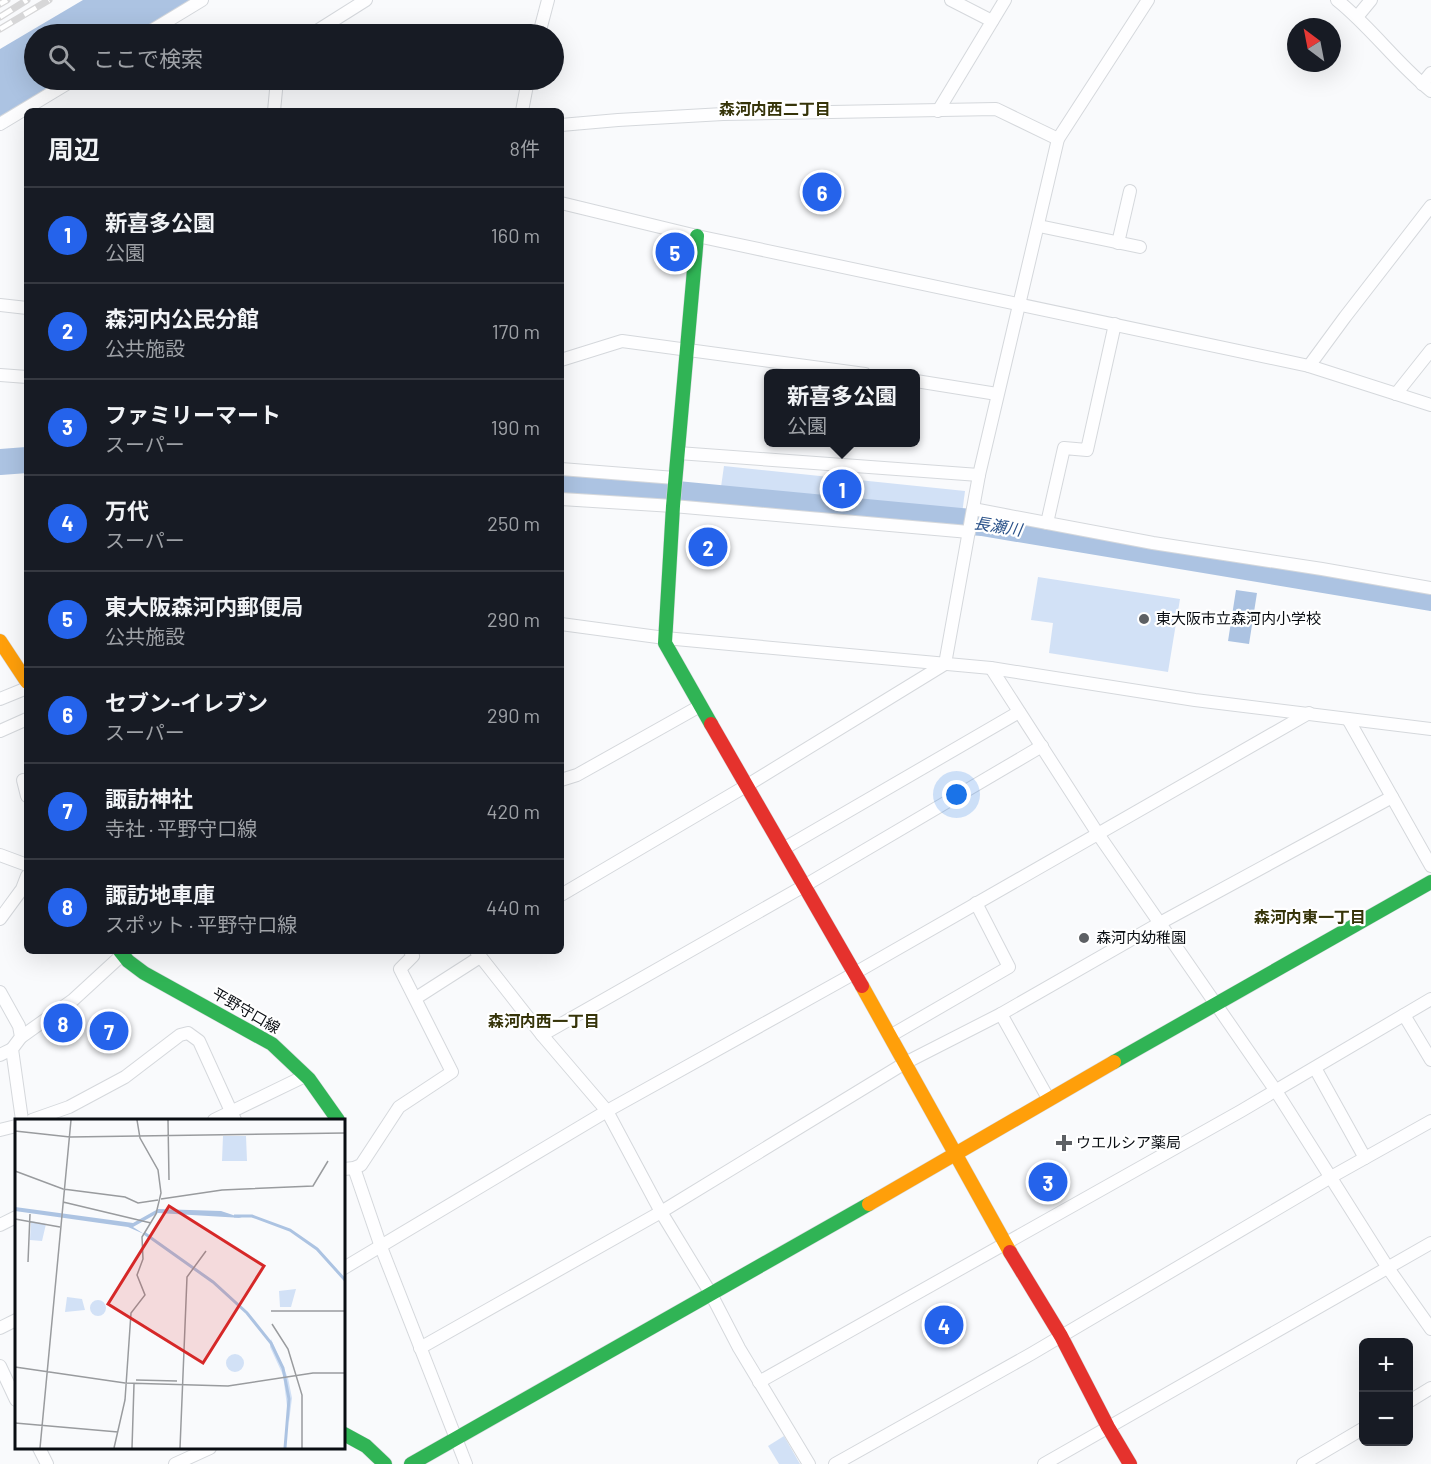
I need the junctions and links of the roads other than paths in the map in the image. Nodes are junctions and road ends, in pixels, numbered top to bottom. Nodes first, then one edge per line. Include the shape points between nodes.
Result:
1 (202, 0) edge
2 (366, 0) edge
3 (548, 0) edge
4 (951, 0) edge
5 (1005, 0) edge
6 (1148, 0) edge
7 (1337, 0) edge
8 (1371, 0) edge
9 (1357, 17) junction
10 (992, 21) junction
11 (162, 24) edge
12 (328, 24) edge
13 (542, 24) edge
14 (1431, 73) edge
15 (1427, 88) edge
16 (56, 90) edge
17 (276, 90) edge
18 (526, 90) edge
19 (27, 108) edge
20 (274, 108) edge
21 (523, 108) edge
22 (24, 110) edge
23 (938, 111) junction
24 (0, 124) edge
25 (564, 125) edge
26 (1058, 139) junction
27 (1130, 191) dead end
28 (564, 204) edge
29 (1431, 206) edge
30 (1039, 226) junction
31 (697, 236) junction
32 (1118, 243) junction
33 (1140, 247) dead end
34 (1020, 304) junction
35 (0, 305) edge
36 (24, 308) edge
37 (1115, 324) junction
38 (687, 350) junction
39 (1431, 350) edge
40 (564, 359) edge
41 (1309, 366) junction
42 (828, 369) edge
43 (0, 375) edge
44 (24, 377) edge
45 (920, 382) edge
46 (997, 394) junction
47 (1396, 394) junction
48 (1431, 405) edge
49 (678, 453) junction
50 (564, 469) edge
51 (979, 475) junction
52 (675, 479) junction
53 (564, 499) edge
54 (673, 505) junction
55 (973, 510) junction
56 (1047, 523) junction
57 (969, 532) junction
58 (1431, 588) edge
59 (564, 624) edge
60 (664, 638) junction
61 (0, 641) edge
62 (945, 664) junction
63 (990, 668) junction
64 (24, 677) edge
65 (24, 689) edge
66 (0, 699) edge
67 (700, 706) junction
68 (1019, 712) junction
69 (1309, 713) junction
70 (1348, 719) junction
71 (24, 720) edge
72 (1431, 729) edge
73 (0, 731) edge
74 (1042, 746) junction
75 (564, 779) edge
76 (23, 780) dead end
77 (24, 784) edge
78 (746, 786) junction
79 (1392, 797) junction
80 (1098, 834) junction
81 (783, 849) junction
82 (0, 855) edge
83 (24, 864) edge
84 (1431, 866) edge
85 (1431, 882) edge
86 (24, 884) edge
87 (804, 886) junction
88 (564, 893) edge
89 (976, 903) junction
90 (0, 919) edge
91 (1160, 923) junction
92 (120, 954) edge
93 (122, 954) edge
94 (412, 954) edge
95 (478, 954) edge
96 (855, 974) junction
97 (1, 993) edge
98 (416, 998) junction
99 (1431, 999) edge
100 (1214, 1004) junction
101 (1001, 1014) junction
102 (1404, 1015) junction
103 (542, 1035) junction
104 (890, 1036) junction
105 (21, 1037) junction
106 (12, 1049) junction
107 (0, 1054) edge
108 (1431, 1059) edge
109 (906, 1063) junction
110 (1315, 1068) junction
111 (305, 1076) junction
112 (1276, 1091) junction
113 (1049, 1100) junction
114 (607, 1111) junction
115 (233, 1116) edge
116 (22, 1119) edge
117 (35, 1119) edge
118 (337, 1119) edge
119 (1431, 1121) edge
120 (15, 1125) edge
121 (0, 1130) edge
122 (956, 1154) junction
123 (1365, 1158) junction
124 (349, 1168) edge
125 (1331, 1177) junction
126 (661, 1212) junction
127 (15, 1216) edge
128 (0, 1224) edge
129 (1005, 1243) junction
130 (1431, 1243) edge
131 (381, 1247) junction
132 (345, 1267) edge
133 (1388, 1268) junction
134 (711, 1294) junction
135 (15, 1320) edge
136 (0, 1328) edge
137 (1431, 1329) edge
138 (1061, 1336) junction
139 (420, 1348) junction
140 (0, 1366) edge
141 (11, 1376) edge
142 (759, 1382) junction
143 (1431, 1388) edge
144 (15, 1395) edge
145 (1413, 1399) edge
146 (1108, 1427) junction
147 (1359, 1431) edge
148 (345, 1434) edge
149 (457, 1439) junction
150 (40, 1449) edge
151 (208, 1449) edge
152 (47, 1464) edge
153 (175, 1464) edge
154 (385, 1464) edge
155 (411, 1464) edge
156 (466, 1464) edge
157 (808, 1464) edge
158 (835, 1464) edge
159 (1044, 1464) edge
160 (1130, 1464) edge
161 (1303, 1464) edge

1 - 11 street
2 - 12 street
3 - 13 street
4 - 10 street
5 - 10 street
6 - 26 street
7 - 9 street
8 - 9 street
9 - 15 street
10 - 23 street
14 - 15 street
16 - 19 street
17 - 20 street
18 - 21 street
22 - 24 street
23 - 25 street via 723,114
23 - 26 street via 996,109
26 - 30 street
27 - 32 street
28 - 31 street
29 - 41 street
30 - 32 street
30 - 34 street
31 - 34 street
31 - 38 street
32 - 33 street
34 - 37 street
34 - 46 street
35 - 36 street
37 - 41 street
37 - 56 street via 1087,450 1064,448
38 - 40 street via 622,341
38 - 42 street
38 - 49 street
39 - 47 street
41 - 47 street
43 - 44 street
45 - 46 street
46 - 51 street
47 - 48 street
49 - 51 street
49 - 52 street
50 - 52 street
51 - 55 street
52 - 54 street
53 - 54 street
54 - 57 street
54 - 60 street
55 - 56 street
55 - 57 street
56 - 58 street
57 - 62 street
59 - 60 street
60 - 62 street
60 - 67 street
61 - 64 street
62 - 63 street
62 - 78 street
63 - 68 street
63 - 69 street via 1194,700
65 - 66 street
67 - 75 street
67 - 78 street
68 - 74 street
68 - 81 street
69 - 70 street
69 - 80 street
70 - 72 street
70 - 79 street
71 - 73 street
74 - 80 street
74 - 87 street
76 - 77 street
78 - 81 street
78 - 88 street
79 - 84 street
79 - 91 street
80 - 89 street
80 - 91 street
81 - 87 street
82 - 83 street
85 - 100 street
86 - 90 street
87 - 96 street
87 - 103 street
89 - 96 street
89 - 104 street via 1009,967
91 - 100 street
91 - 101 street
92 - 105 street via 73,1000
93 - 111 street, 平野守口線 via 175,991 270,1043
94 - 98 street via 400,969
95 - 98 street
95 - 103 street
96 - 104 street
96 - 114 street
97 - 105 street
98 - 124 street via 452,1072 399,1107 361,1165
99 - 102 street
100 - 112 street
100 - 113 street
101 - 109 street
101 - 113 street
102 - 108 street
102 - 110 street
103 - 114 street
104 - 109 street
105 - 106 street
106 - 107 street
106 - 116 street
109 - 122 street
109 - 126 street
110 - 112 street
110 - 123 street
111 - 115 street
111 - 118 street, 平野守口線 via 324,1096
112 - 125 street
112 - 129 street
113 - 122 street
114 - 126 street
114 - 131 street
115 - 117 street via 199,1041 188,1033 125,1077 69,1107
119 - 123 street
120 - 121 street
122 - 129 street
122 - 134 street
123 - 125 street
124 - 131 street
125 - 133 street
125 - 138 street
126 - 134 street
126 - 139 street
127 - 128 street
129 - 138 street
129 - 142 street
130 - 133 street
131 - 132 street
131 - 139 street
133 - 137 street
133 - 146 street
134 - 142 street
134 - 149 street
135 - 136 street
138 - 146 street
138 - 158 street
139 - 149 street
140 - 141 street
141 - 144 street
142 - 157 street
143 - 145 street
146 - 159 street
146 - 160 street
147 - 161 street
148 - 154 street via 370,1448
149 - 155 street
149 - 156 street
150 - 152 street
151 - 153 street

